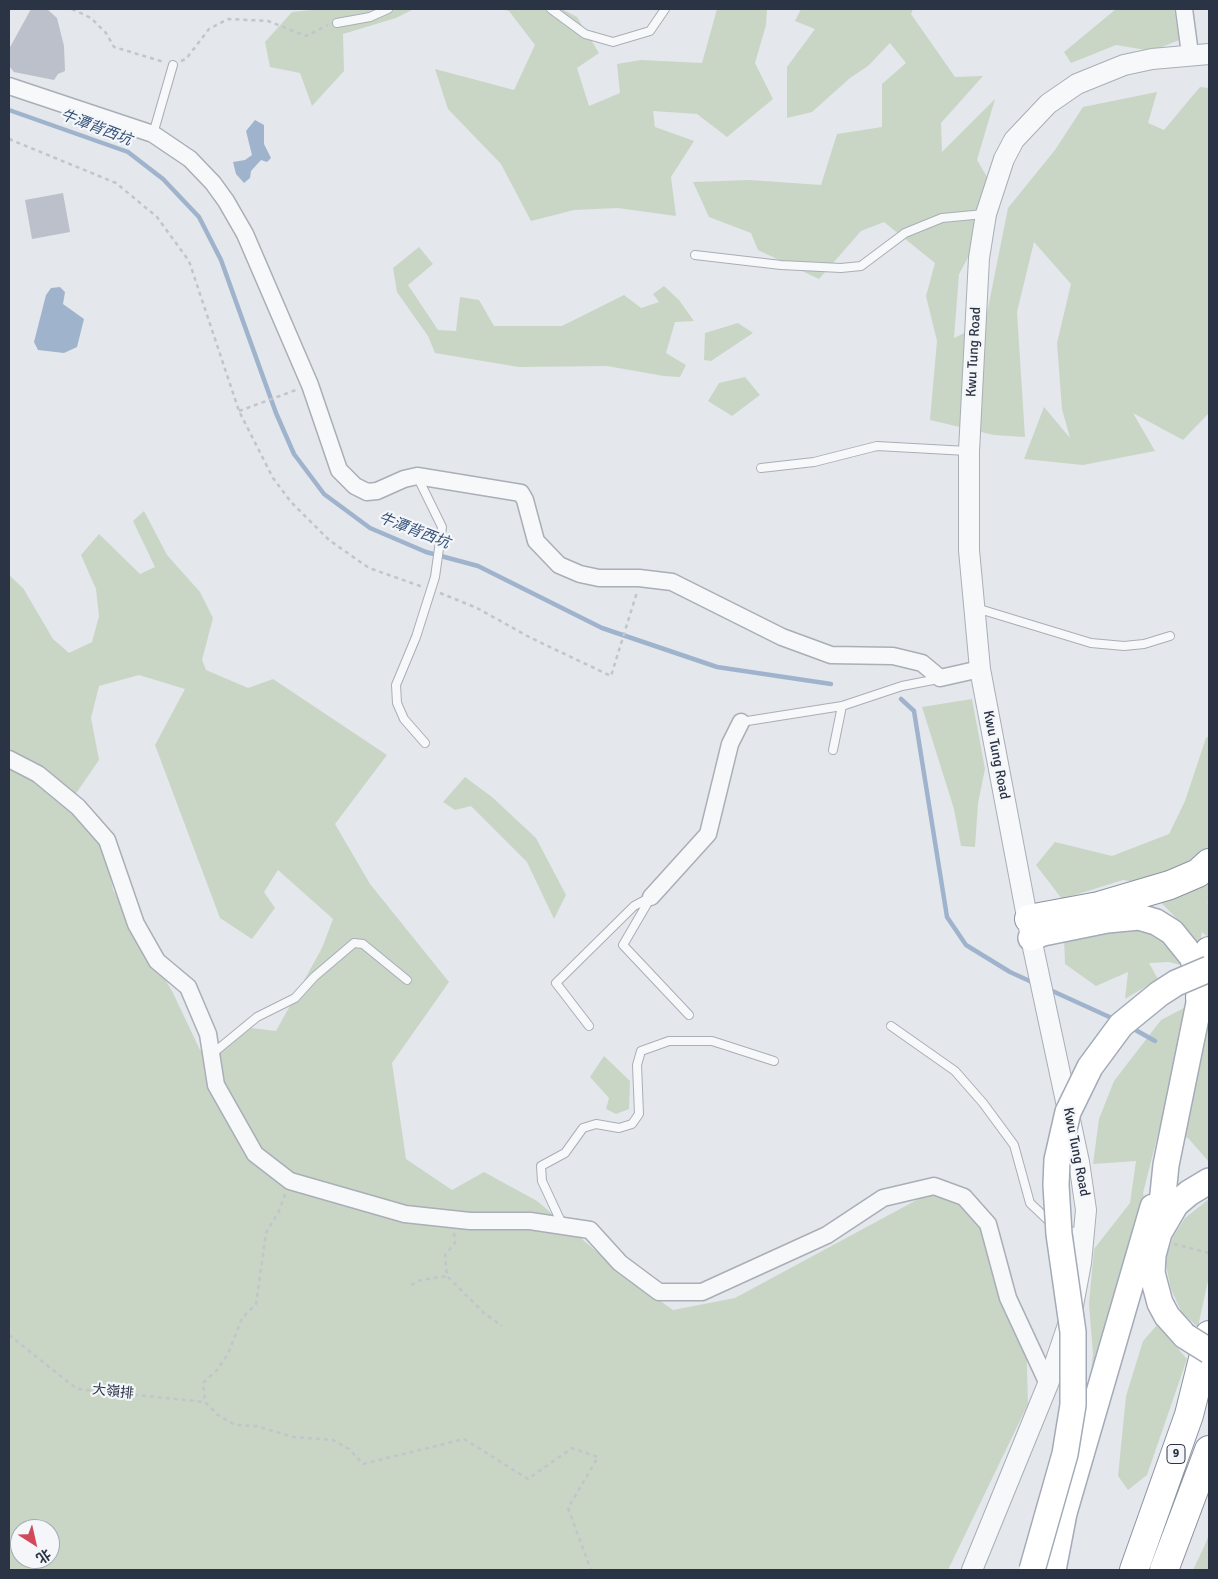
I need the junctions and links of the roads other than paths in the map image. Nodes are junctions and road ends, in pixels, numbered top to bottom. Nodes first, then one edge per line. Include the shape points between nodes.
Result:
1 (388, 9) edge
2 (551, 9) edge
3 (665, 9) edge
4 (1184, 9) edge
5 (337, 23) road end
6 (1200, 54) edge
7 (172, 65) road end
8 (9, 86) edge
9 (153, 134) junction
10 (986, 214) junction
11 (695, 255) dead end
12 (969, 452) junction
13 (761, 468) dead end
14 (417, 476) junction
15 (974, 608) junction
16 (1170, 636) dead end
17 (980, 669) junction
18 (940, 678) junction
19 (842, 706) junction
20 (741, 722) joint
21 (425, 743) dead end
22 (833, 750) dead end
23 (9, 759) edge
24 (1209, 863) edge
25 (651, 897) junction
26 (1030, 928) junction
27 (1209, 951) edge
28 (1209, 969) edge
29 (407, 980) dead end
30 (1200, 998) junction
31 (690, 1015) dead end
32 (589, 1026) dead end
33 (891, 1026) dead end
34 (210, 1056) junction
35 (774, 1060) dead end
36 (1166, 1165) junction
37 (1209, 1181) edge
38 (563, 1226) junction
39 (1084, 1237) junction
40 (1160, 1243) junction
41 (1197, 1336) edge
42 (1209, 1351) edge
43 (1048, 1384) junction
44 (1209, 1450) edge
45 (972, 1570) edge
46 (1032, 1570) edge
47 (1053, 1570) edge
48 (1057, 1570) edge
49 (1134, 1570) edge
50 (1164, 1570) edge

1 - 5 lane via 370,17
2 - 3 lane via 585,34 613,42 650,31
4 - 6 street
6 - 10 street, Kwu Tung Road via 1152,59 1103,73 1076,84 1048,104 1014,140 1004,159
7 - 9 lane
8 - 9 street
9 - 14 street via 190,159 213,182 245,234 310,385 339,470 367,492
10 - 11 lane via 942,218 905,233 861,266 781,265
10 - 12 street, Kwu Tung Road via 979,258
12 - 13 lane via 877,446 814,462
12 - 15 street, Kwu Tung Road via 969,550
14 - 18 street via 521,493 536,541 559,565 580,574 672,582 782,637 831,654 874,654 922,663
14 - 21 lane via 442,527 435,577 416,638 396,685 397,703 404,719
15 - 16 lane via 1091,643 1124,646
15 - 17 street, Kwu Tung Road
17 - 18 street
17 - 26 street, Kwu Tung Road
18 - 19 lane via 902,686
19 - 20 lane
19 - 22 lane
20 - 25 street via 730,744 708,834
23 - 34 street via 38,774 78,807 108,840 136,924 157,960 188,987 208,1034
24 - 26 highway via 1198,873 1170,885
25 - 31 lane via 623,945
25 - 32 lane via 634,906 556,983
26 - 30 main road via 1043,933 1139,917 1156,922 1172,932 1193,958
26 - 39 street, Kwu Tung Road via 1079,1162 1086,1210
27 - 30 highway
28 - 46 main road, bridge via 1176,983 1121,1025 1090,1067 1068,1112 1057,1160 1056,1185 1058,1226 1073,1332 1073,1405 1064,1454
29 - 34 lane via 363,944 354,943 314,977 296,998 256,1017
30 - 36 main road
33 - 39 lane via 955,1071 983,1102 1014,1145 1030,1203 1062,1229
34 - 38 street via 216,1085 255,1154 290,1181 405,1214
35 - 38 lane via 712,1041 669,1041 641,1051 637,1065 639,1114 632,1124 619,1128 596,1124 583,1128 565,1153 541,1166 542,1181
36 - 40 main road
36 - 47 main road via 1064,1513
37 - 40 main road via 1176,1204
38 - 43 street via 590,1230 620,1263 660,1292 702,1292 827,1235 883,1198 934,1186 964,1197 988,1224 1008,1298
39 - 43 street, Kwu Tung Road via 1071,1316
40 - 41 main road via 1152,1273 1160,1304 1167,1316
40 - 48 main road via 1067,1550
41 - 42 main road, bridge
41 - 49 highway, 9 via 1186,1423
43 - 45 street, Kwu Tung Road
44 - 50 highway, 9

